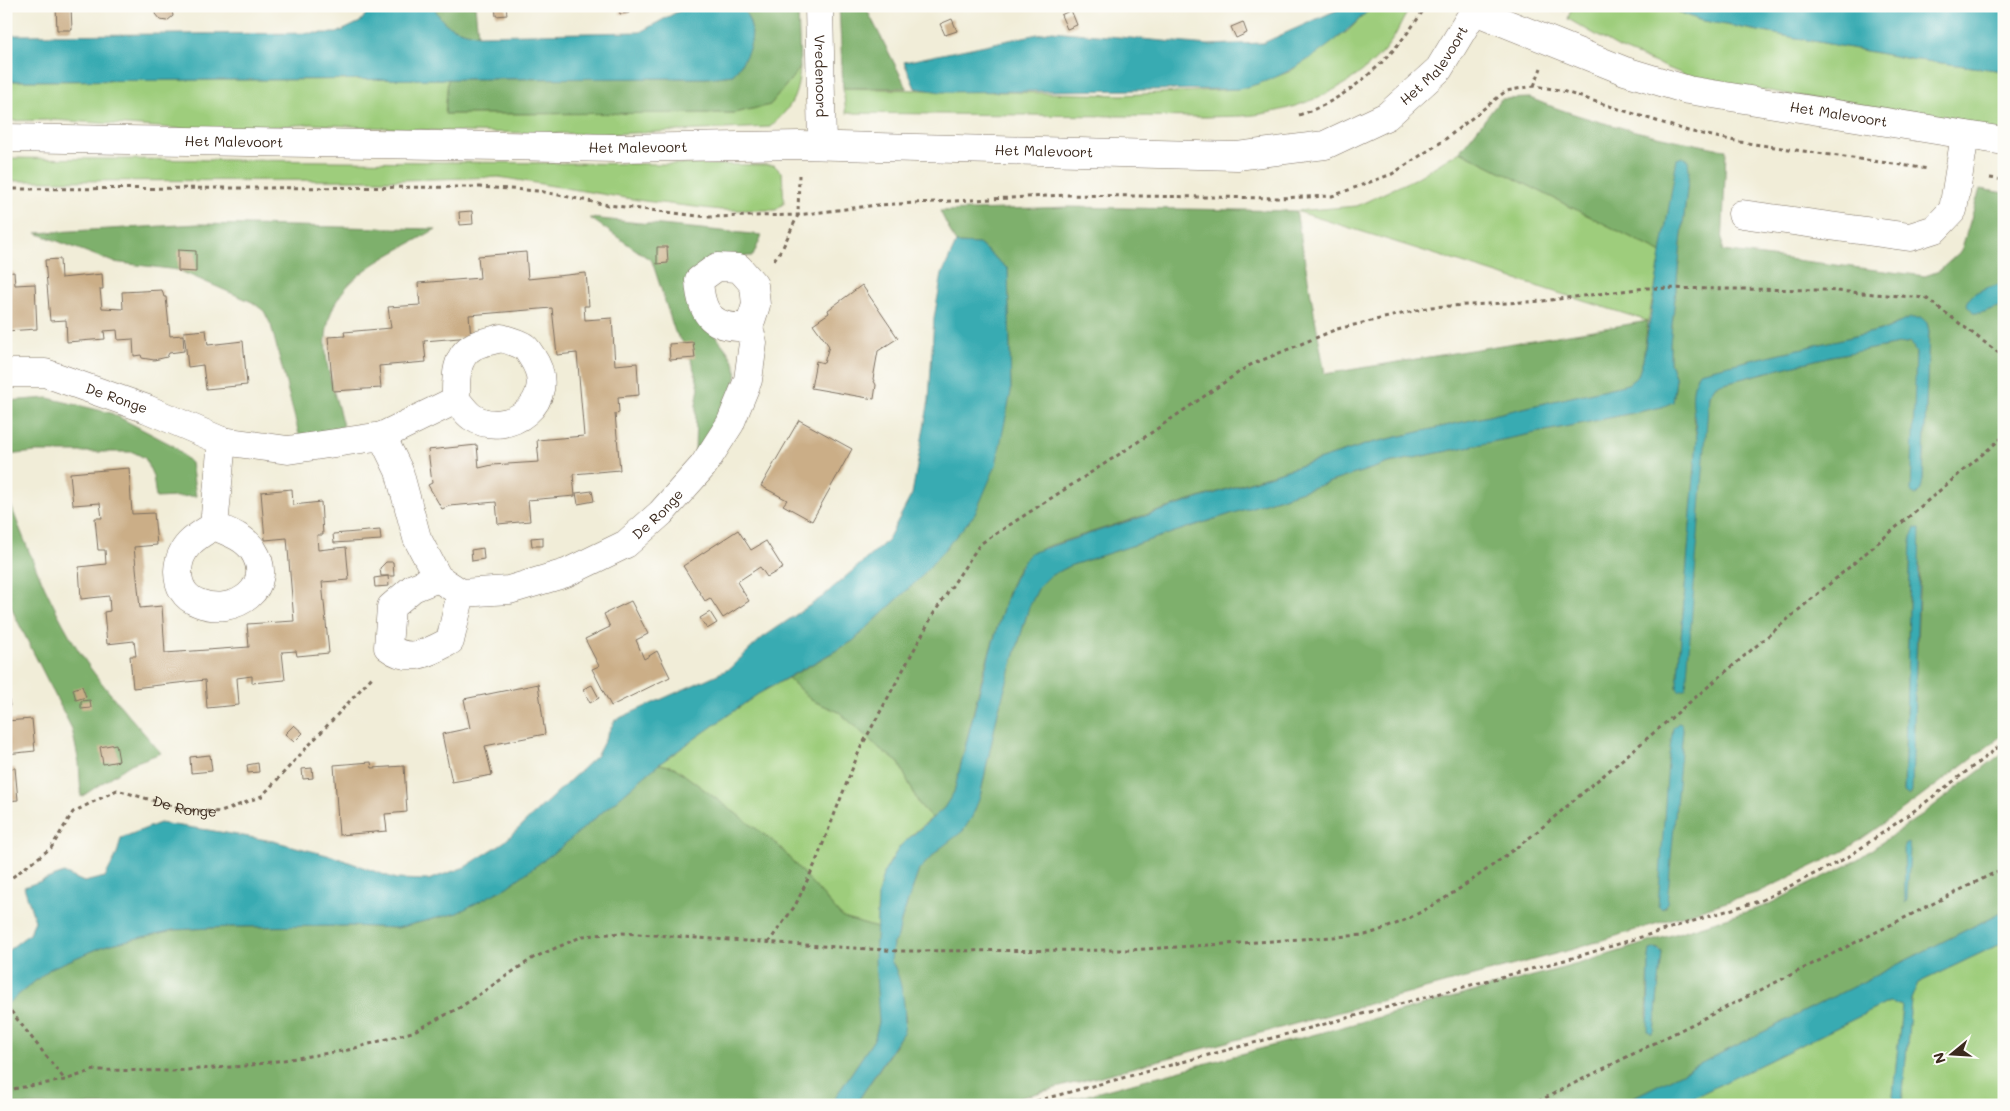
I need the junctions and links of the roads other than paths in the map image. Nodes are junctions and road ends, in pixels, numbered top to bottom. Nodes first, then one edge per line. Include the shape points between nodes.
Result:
1 (818, 6) edge
2 (1476, 9) edge
3 (1965, 135) junction
4 (6, 138) edge
5 (2004, 141) edge
6 (811, 145) junction
7 (1742, 214) dead end
8 (749, 327) junction
9 (6, 373) edge
10 (456, 400) dead end
11 (382, 436) junction
12 (222, 441) junction
13 (214, 526) dead end
14 (438, 578) junction
15 (461, 594) junction

1 - 6 street, Vredenoord
2 - 3 street, Het Malevoort via 1625,71 1688,90
2 - 6 street, Het Malevoort via 1439,69 1387,116 1325,145 1237,156
3 - 5 street, Het Malevoort
3 - 7 street via 1953,210 1935,229 1910,237
4 - 6 street, Het Malevoort via 618,148
8 - 8 street, De Ronge via 730,328 714,322 700,301 699,280 717,267 739,268 754,285 756,305
8 - 15 street, De Ronge via 753,343 748,380 730,424 702,466 660,513 626,544 566,573 509,590
9 - 12 street, De Ronge via 45,373 147,409
10 - 11 street, De Ronge
11 - 12 street, De Ronge via 288,450
11 - 14 street via 398,471 417,538
12 - 13 street
14 - 15 street
14 - 15 street via 413,588 391,607 388,647 395,653 422,656 450,641

